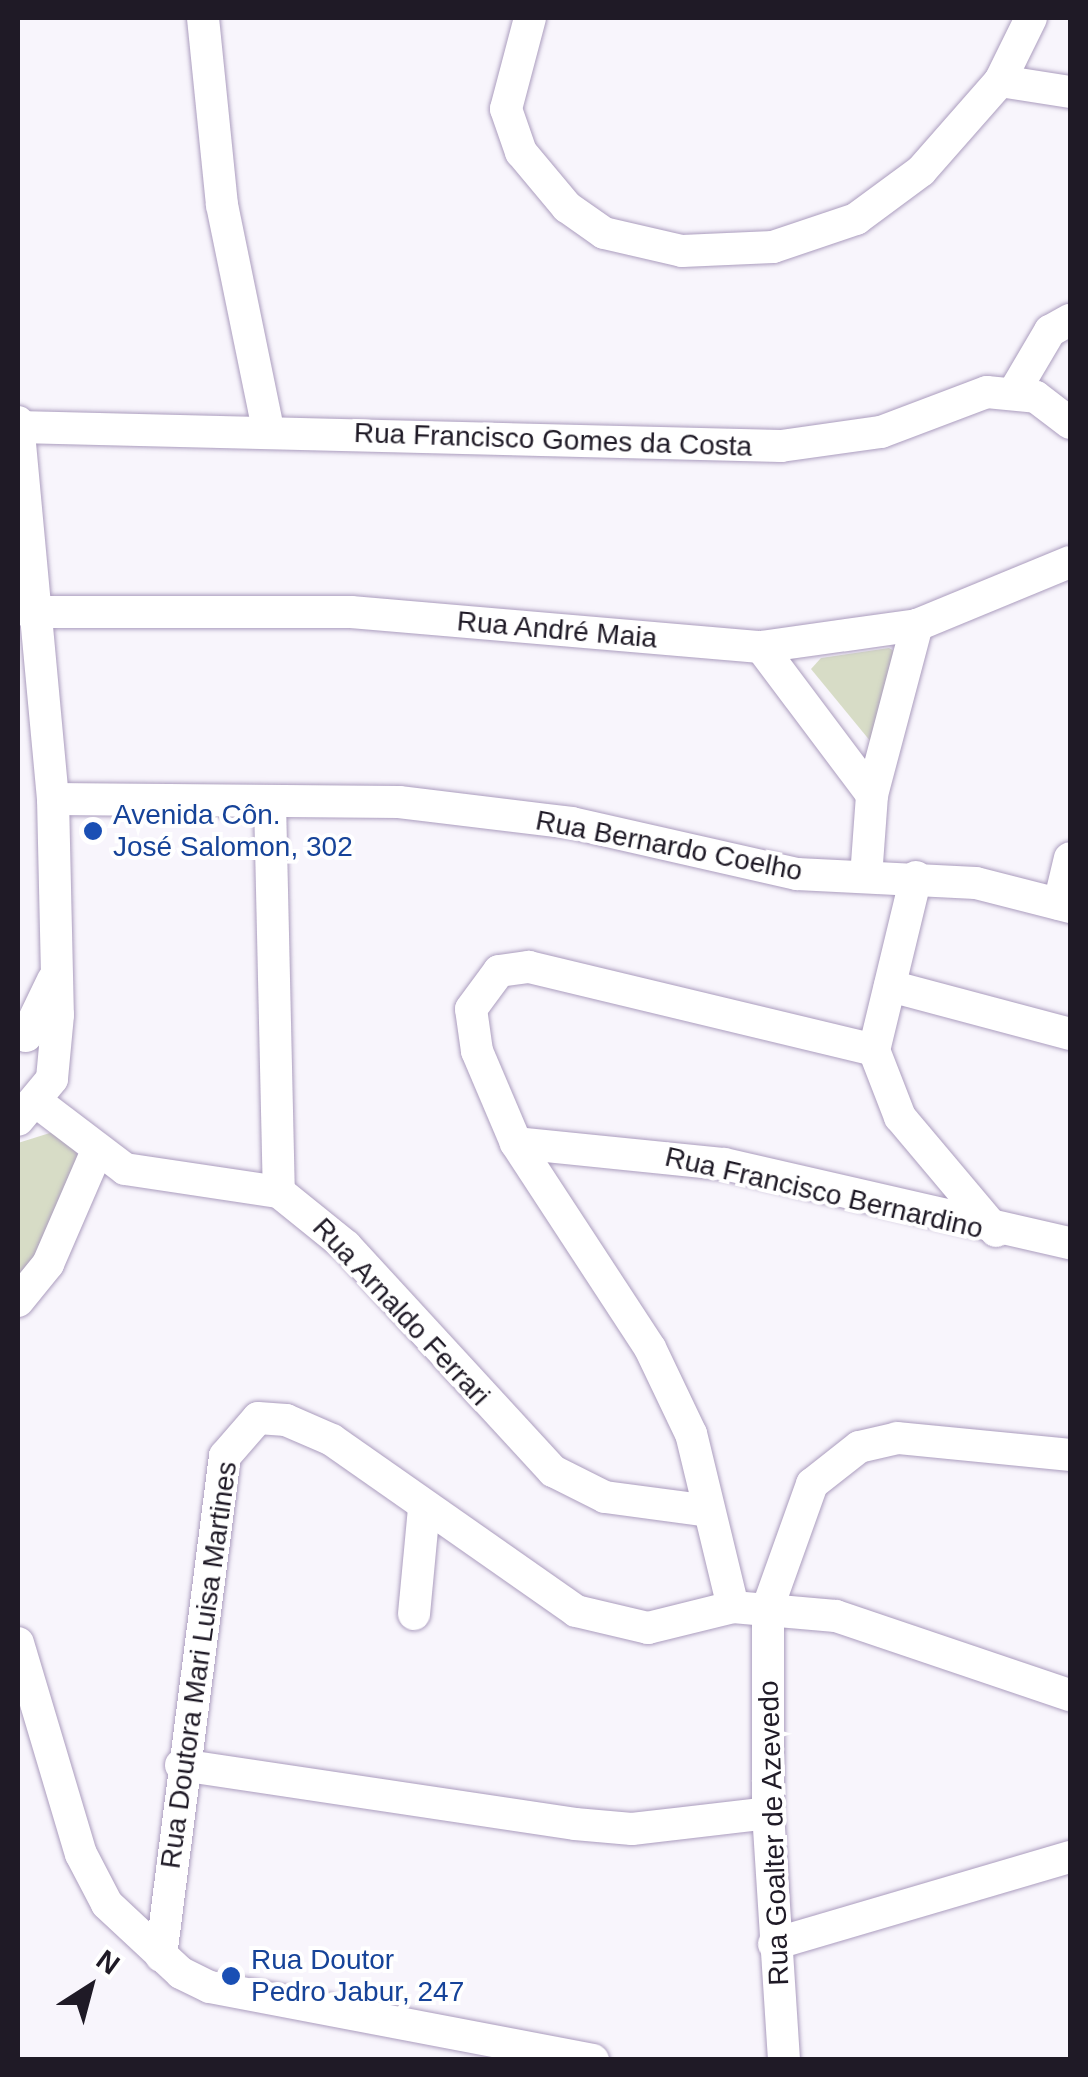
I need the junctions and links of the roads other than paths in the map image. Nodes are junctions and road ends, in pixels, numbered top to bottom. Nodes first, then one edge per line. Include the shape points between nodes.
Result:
1 (203, 18) edge
2 (530, 18) edge
3 (1030, 18) edge
4 (1000, 81) junction
5 (1070, 92) edge
6 (1070, 320) edge
7 (1014, 392) junction
8 (1070, 423) edge
9 (18, 424) edge
10 (268, 430) junction
11 (1070, 562) edge
12 (29, 612) junction
13 (917, 625) junction
14 (761, 648) junction
15 (872, 795) junction
16 (52, 800) junction
17 (270, 802) junction
18 (1070, 858) edge
19 (866, 877) junction
20 (916, 877) junction
21 (1065, 905) edge
22 (55, 976) junction
23 (890, 986) junction
24 (1070, 1034) edge
25 (22, 1039) edge
26 (874, 1050) junction
27 (54, 1056) junction
28 (26, 1110) edge
29 (516, 1143) junction
30 (96, 1153) junction
31 (279, 1192) junction
32 (996, 1231) junction
33 (1070, 1243) edge
34 (18, 1301) edge
35 (1070, 1456) edge
36 (424, 1509) junction
37 (704, 1510) junction
38 (733, 1607) junction
39 (768, 1607) junction
40 (414, 1614) dead end
41 (18, 1643) edge
42 (1070, 1696) edge
43 (180, 1765) junction
44 (768, 1813) junction
45 (1070, 1857) edge
46 (774, 1944) junction
47 (160, 1956) junction
48 (593, 2060) edge
49 (784, 2060) edge

1 - 10 street via 230,260
2 - 4 street via 506,109 521,152 567,207 604,233 682,251 773,247 856,220 921,171
3 - 4 street
4 - 5 street
6 - 7 street via 1050,331
7 - 8 street
7 - 10 street, Rua Francisco Gomes da Costa via 961,398 881,432 781,446
9 - 10 street, Rua Francisco Gomes da Costa
9 - 12 street
11 - 13 street, Rua André Maia
12 - 14 street, Rua André Maia via 351,612
12 - 16 street
13 - 14 street, Rua André Maia
13 - 15 street
14 - 15 street
15 - 19 street
16 - 17 street, Rua Bernardo Coelho
16 - 22 street
17 - 19 street, Rua Bernardo Coelho via 399,802 553,820 797,874
17 - 31 street
18 - 21 street
19 - 20 street, Rua Bernardo Coelho
20 - 21 street, Rua Bernardo Coelho
20 - 23 street
22 - 25 street
22 - 27 street
23 - 24 street
23 - 26 street
25 - 27 street
26 - 29 street via 529,968 499,971 471,1009 477,1052
26 - 32 street via 900,1118
27 - 28 street
28 - 30 street
29 - 32 street, Rua Francisco Bernardino via 724,1164
29 - 37 street via 650,1348 691,1434
30 - 31 street via 179,1181
30 - 34 street via 48,1264
31 - 37 street, Rua Arnaldo Ferrari via 346,1246 553,1471 606,1498
32 - 33 street, Rua Francisco Bernardino
35 - 39 street, Rua Goalter de Azevedo via 996,1441 898,1438 859,1446 812,1484
36 - 38 street, Rua Doutora Mari Luisa Martines via 576,1611 648,1628 698,1623
36 - 40 street
36 - 43 street, Rua Doutora Mari Luisa Martines via 332,1440 286,1420 258,1418 240,1434 225,1456
37 - 38 street
38 - 39 street, Rua Doutora Mari Luisa Martines
39 - 42 street, Rua Doutora Mari Luisa Martines via 836,1616
39 - 44 street, Rua Goalter de Azevedo
41 - 47 street via 81,1854 107,1904
43 - 44 street via 575,1824 632,1828
43 - 47 street, Rua Doutora Mari Luisa Martines
44 - 46 street, Rua Goalter de Azevedo
45 - 46 street
46 - 49 street, Rua Goalter de Azevedo
47 - 48 street via 210,1987

